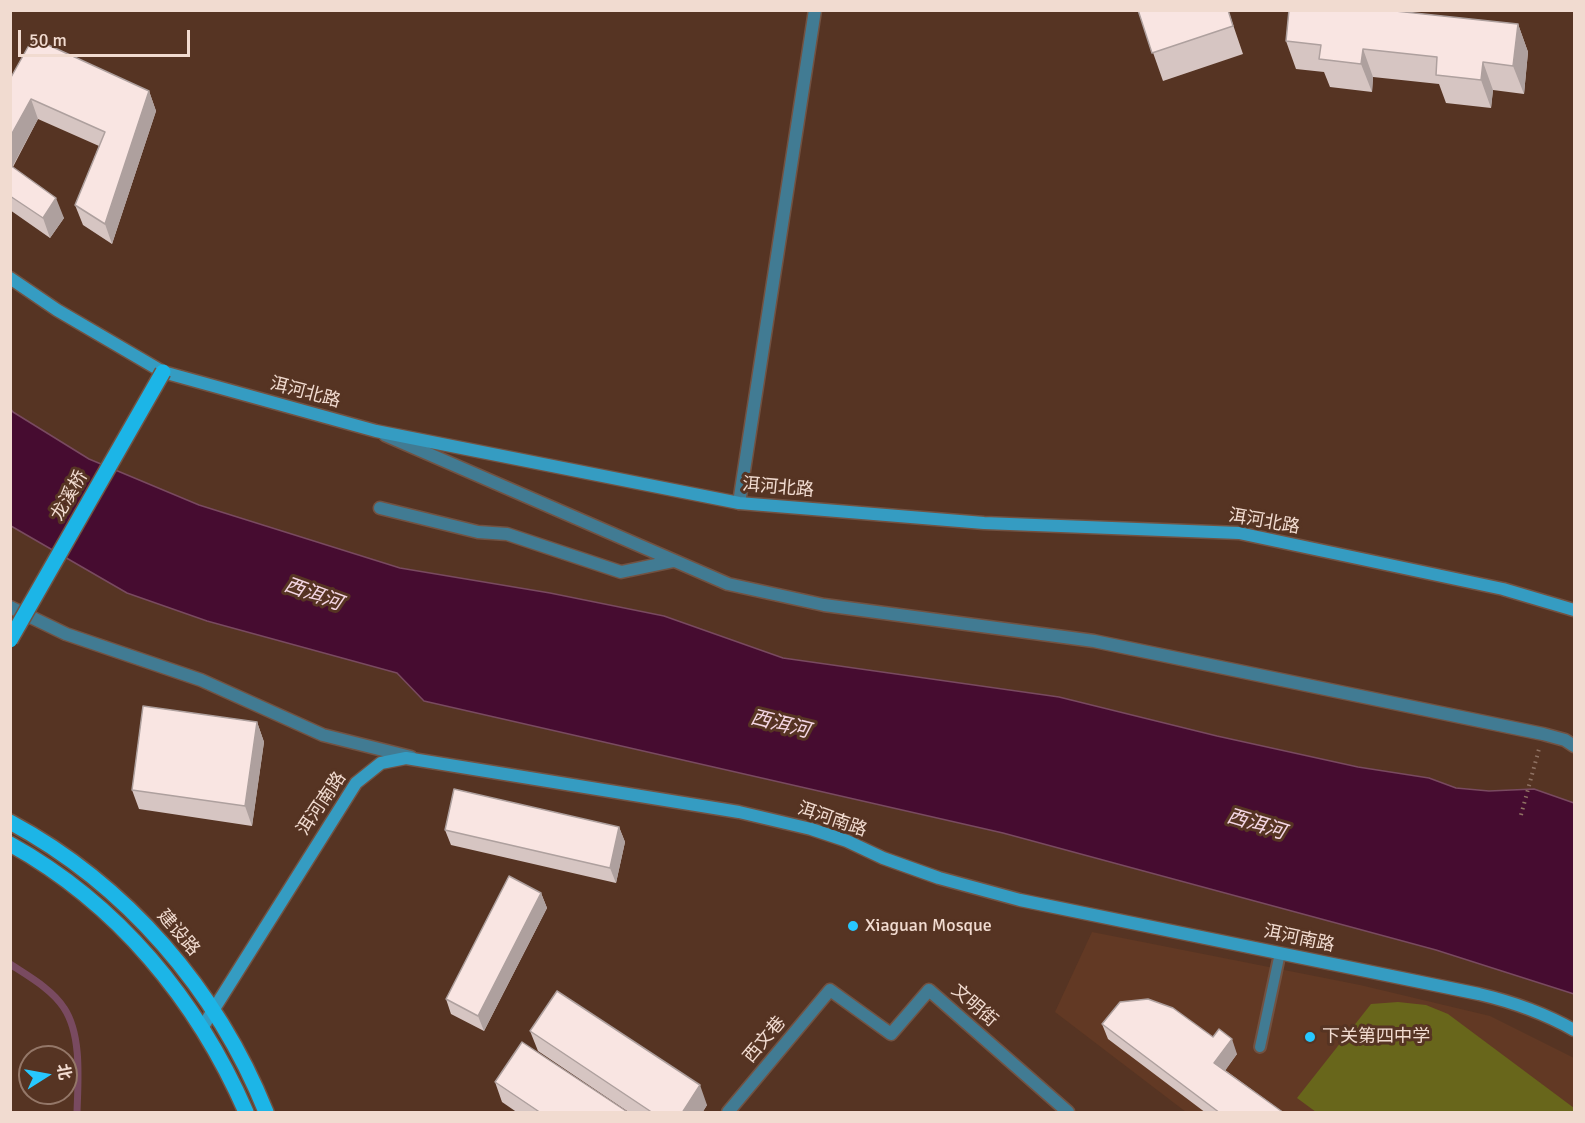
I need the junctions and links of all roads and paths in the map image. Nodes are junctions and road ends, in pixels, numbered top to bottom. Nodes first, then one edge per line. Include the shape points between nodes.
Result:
1 (815, 10) edge
2 (10, 278) edge
3 (163, 372) junction
4 (376, 431) junction
5 (739, 503) junction
6 (380, 508) dead end
7 (674, 561) junction
8 (10, 607) edge
9 (1575, 609) edge
10 (10, 640) edge
11 (1543, 734) junction
12 (1575, 746) edge
13 (416, 758) junction
14 (1521, 815) dead end
15 (10, 822) edge
16 (10, 844) edge
17 (1280, 953) junction
18 (830, 990) joint
19 (213, 1010) junction
20 (202, 1028) junction
21 (1575, 1030) edge
22 (1260, 1047) dead end
23 (246, 1113) edge
24 (266, 1113) edge
25 (728, 1113) edge
26 (1068, 1113) edge

1 - 5 street
2 - 3 street, 洱河北路
3 - 4 street, 洱河北路
3 - 10 main road, 龙溪桥, bridge
4 - 5 street, 洱河北路
4 - 7 street
5 - 9 street, 洱河北路 via 984,523 1239,533
6 - 7 street via 478,532 507,534 621,572
7 - 11 street via 728,584 824,604 1094,641
8 - 13 street via 66,634 201,680 323,735
11 - 12 street
11 - 14 path
13 - 17 street, 洱河南路 via 739,812 847,841 939,878 1020,900
13 - 19 street, 洱河南路 via 381,763 356,783
15 - 19 main road, 建设路 via 77,864 115,895 174,956
16 - 20 main road, 建设路 via 75,886 122,927 159,968
17 - 21 street, 洱河南路 via 1510,1001
17 - 22 lane
18 - 25 street, 西文巷
18 - 26 street, 文明街 via 891,1034 929,990
19 - 20 street, 洱河南路
19 - 24 main road, 建设路
20 - 23 main road, 建设路

